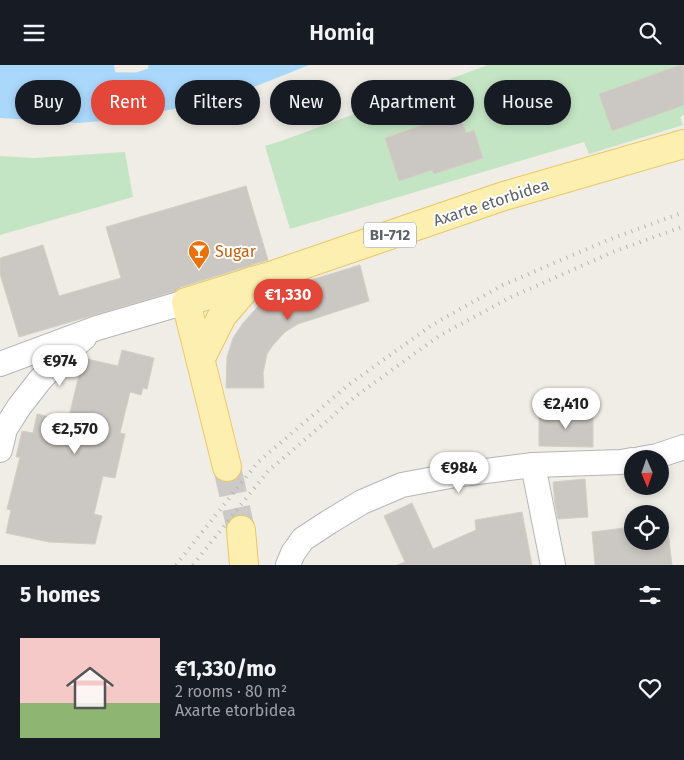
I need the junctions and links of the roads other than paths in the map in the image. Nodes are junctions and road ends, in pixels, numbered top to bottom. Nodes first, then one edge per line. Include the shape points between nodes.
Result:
1 (684, 144) edge
2 (252, 281) junction
3 (186, 301) junction
4 (97, 328) junction
5 (201, 358) junction
6 (1, 364) edge
7 (25, 399) junction
8 (2, 434) edge
9 (684, 447) edge
10 (669, 452) edge
11 (624, 461) edge
12 (533, 465) junction
13 (227, 467) tunnel mouth
14 (241, 531) tunnel mouth
15 (244, 565) edge
16 (288, 565) edge
17 (554, 565) edge

1 - 2 main road, Axarte etorbidea / BI-712 via 504,196
2 - 3 main road, Axarte etorbidea / BI-712
2 - 5 main road via 222,317
3 - 4 street
3 - 5 main road
4 - 6 street
4 - 7 street via 68,351
5 - 13 main road
6 - 7 street via 18,370 24,383
7 - 8 street
9 - 10 street
11 - 12 street
12 - 16 street via 402,485 362,503 303,539
12 - 17 street
14 - 15 main road

